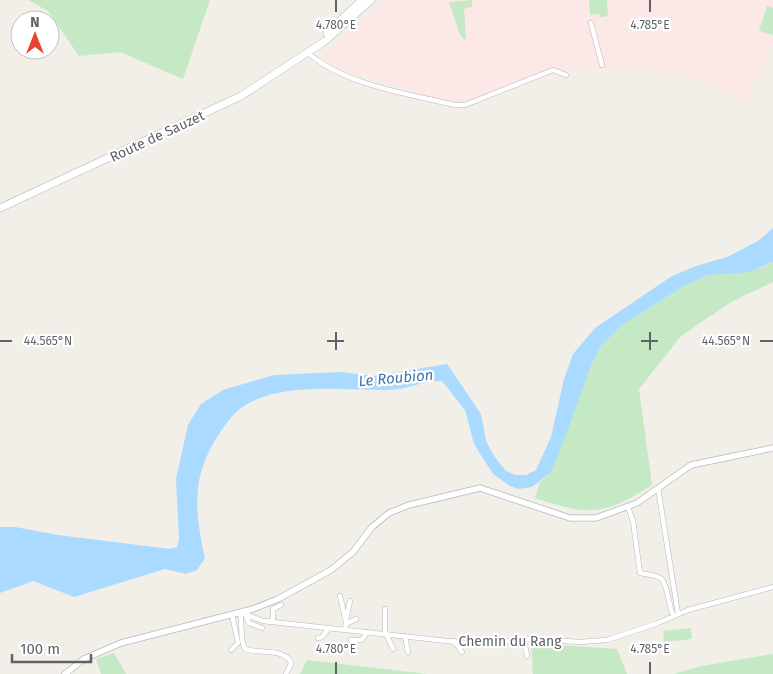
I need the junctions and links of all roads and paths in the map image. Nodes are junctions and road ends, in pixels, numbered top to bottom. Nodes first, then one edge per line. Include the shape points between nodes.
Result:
1 (362, 0) edge
2 (371, 0) edge
3 (591, 23) dead end
4 (307, 52) junction
5 (602, 65) dead end
6 (566, 75) dead end
7 (0, 208) edge
8 (773, 448) edge
9 (658, 488) junction
10 (628, 507) junction
11 (773, 587) edge
12 (340, 596) dead end
13 (350, 601) dead end
14 (281, 605) dead end
15 (385, 609) dead end
16 (243, 612) junction
17 (232, 614) junction
18 (676, 615) junction
19 (356, 618) dead end
20 (270, 622) junction
21 (346, 622) junction
22 (262, 628) dead end
23 (330, 628) junction
24 (345, 630) junction
25 (367, 632) junction
26 (386, 634) junction
27 (405, 636) junction
28 (318, 638) dead end
29 (351, 640) dead end
30 (524, 640) junction
31 (508, 641) junction
32 (454, 642) junction
33 (509, 648) dead end
34 (392, 649) dead end
35 (231, 650) dead end
36 (408, 652) dead end
37 (462, 652) dead end
38 (527, 656) dead end
39 (65, 674) edge
40 (286, 674) edge

1 - 4 main road, Route de Sauzet
2 - 4 main road, Route de Sauzet via 325,41
3 - 5 street
4 - 6 street via 362,82 456,105 465,105 553,70
4 - 7 main road, Route de Sauzet via 220,106
8 - 9 street via 691,464
9 - 10 street
9 - 18 street
10 - 16 street via 596,518 570,518 480,488 409,505 389,513 353,552 331,570 278,599
10 - 18 street via 640,572 661,578 669,608
11 - 18 street, Chemin du Rang
12 - 21 street
13 - 21 street
14 - 20 street via 273,609
15 - 26 street
16 - 17 street
16 - 20 street, Chemin du Rang
16 - 22 street via 249,623
16 - 40 street via 241,642 245,648 256,653 286,655 291,664
17 - 35 street via 238,642
17 - 39 street via 121,643 84,659
18 - 30 street, Chemin du Rang via 608,640
19 - 21 street
20 - 23 street, Chemin du Rang
21 - 24 street
23 - 24 street, Chemin du Rang
23 - 28 street
24 - 25 street, Chemin du Rang
25 - 26 street, Chemin du Rang
25 - 29 street via 362,640
26 - 27 street, Chemin du Rang
26 - 34 street
27 - 32 street, Chemin du Rang
27 - 36 street
30 - 31 street, Chemin du Rang
30 - 38 street
31 - 32 street, Chemin du Rang
31 - 33 street
32 - 37 street

